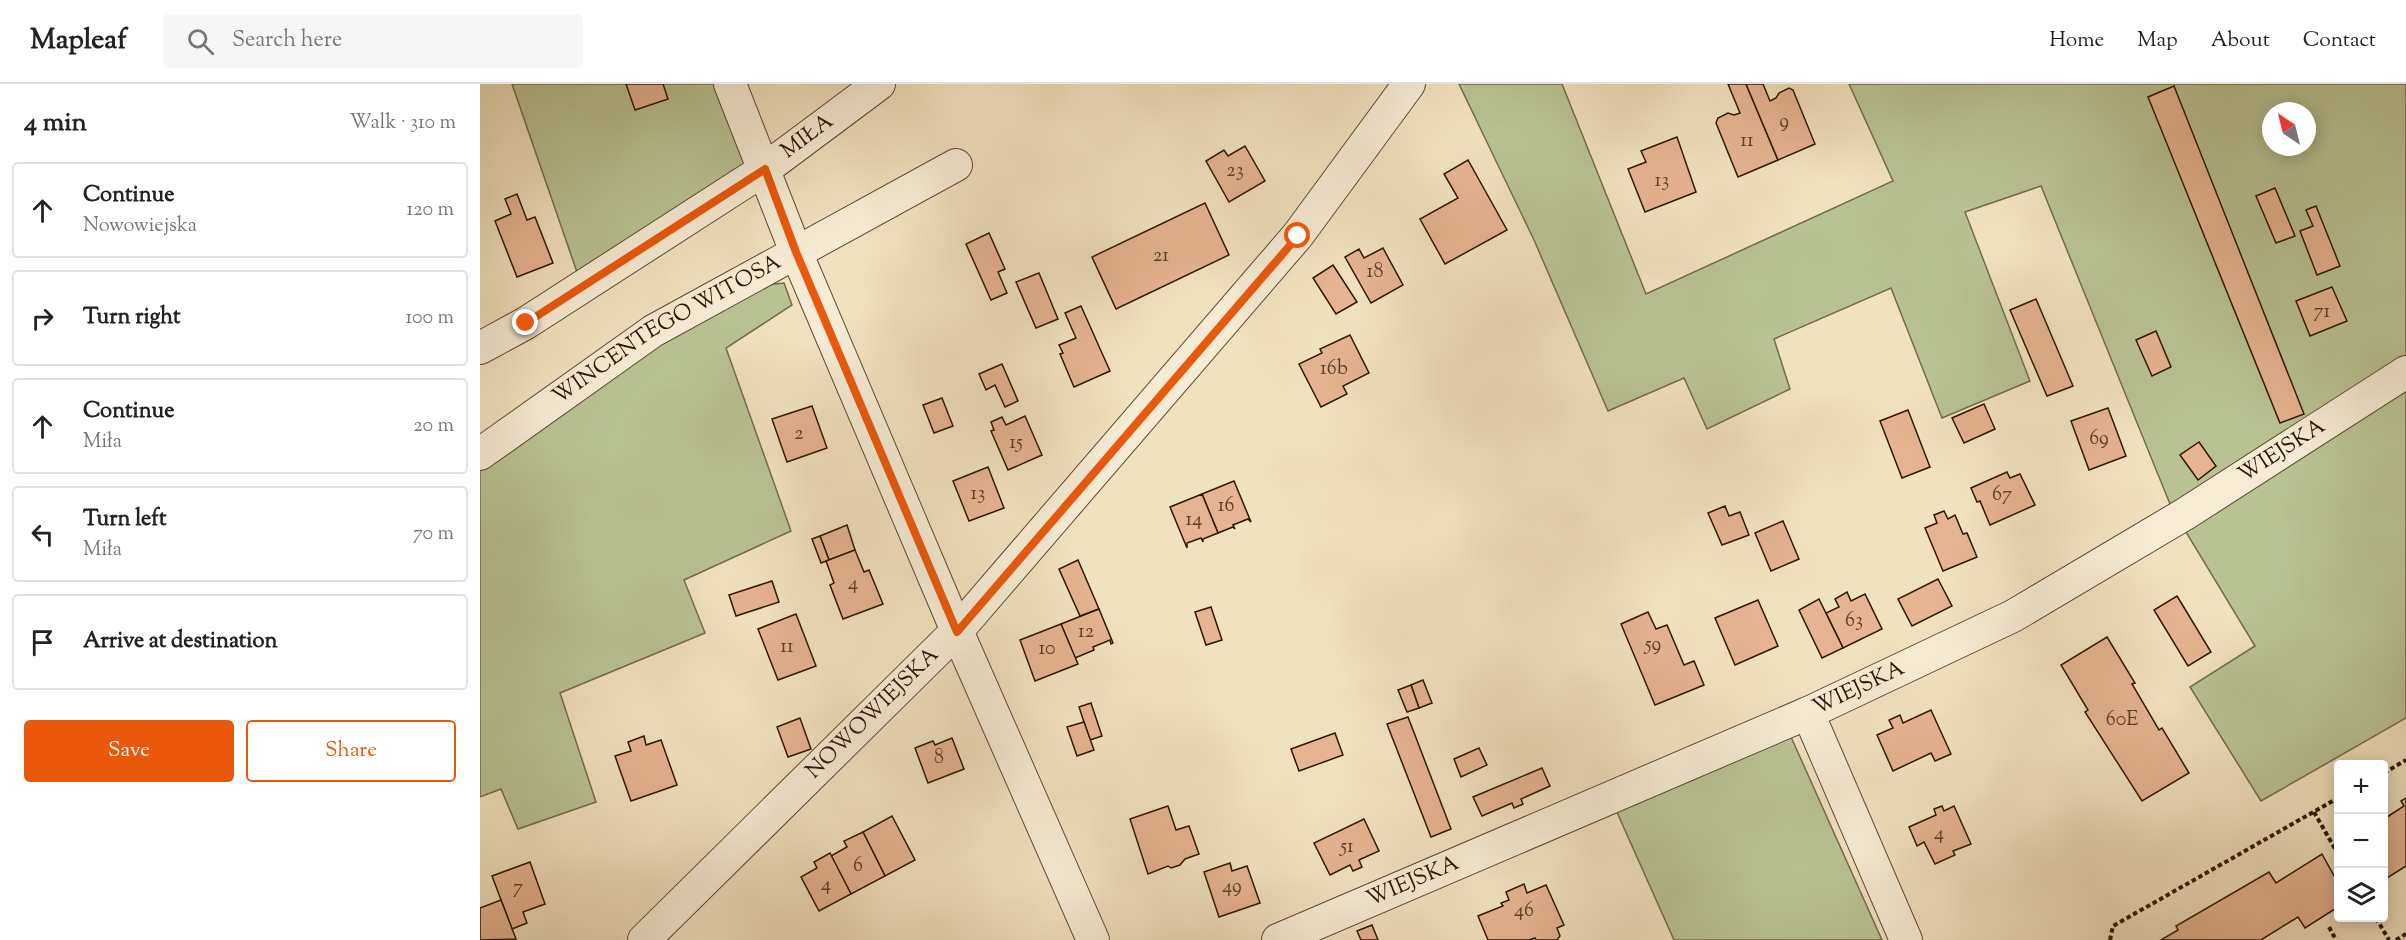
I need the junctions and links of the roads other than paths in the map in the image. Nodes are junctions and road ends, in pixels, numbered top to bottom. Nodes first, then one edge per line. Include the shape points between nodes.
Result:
1 (730, 84) edge
2 (879, 84) edge
3 (1409, 84) edge
4 (956, 165) dead end
5 (765, 169) junction
6 (796, 252) junction
7 (480, 348) edge
8 (2406, 372) edge
9 (480, 454) edge
10 (957, 632) junction
11 (1808, 713) junction
12 (644, 940) edge
13 (1093, 940) edge
14 (1278, 940) edge
15 (1906, 940) edge

1 - 5 street
2 - 5 street, MIŁA
3 - 10 street, NOWOWIEJSKA via 1298,236
4 - 6 street, WINCENTEGO WITOSA
5 - 6 street, MIŁA
5 - 7 street, MIŁA via 526,323
6 - 9 street, WINCENTEGO WITOSA via 653,331
6 - 10 street, MIŁA
8 - 11 street, WIEJSKA via 2185,514 2013,616
10 - 12 street, NOWOWIEJSKA
10 - 13 street, MIŁA
11 - 14 street, WIEJSKA
11 - 15 street

